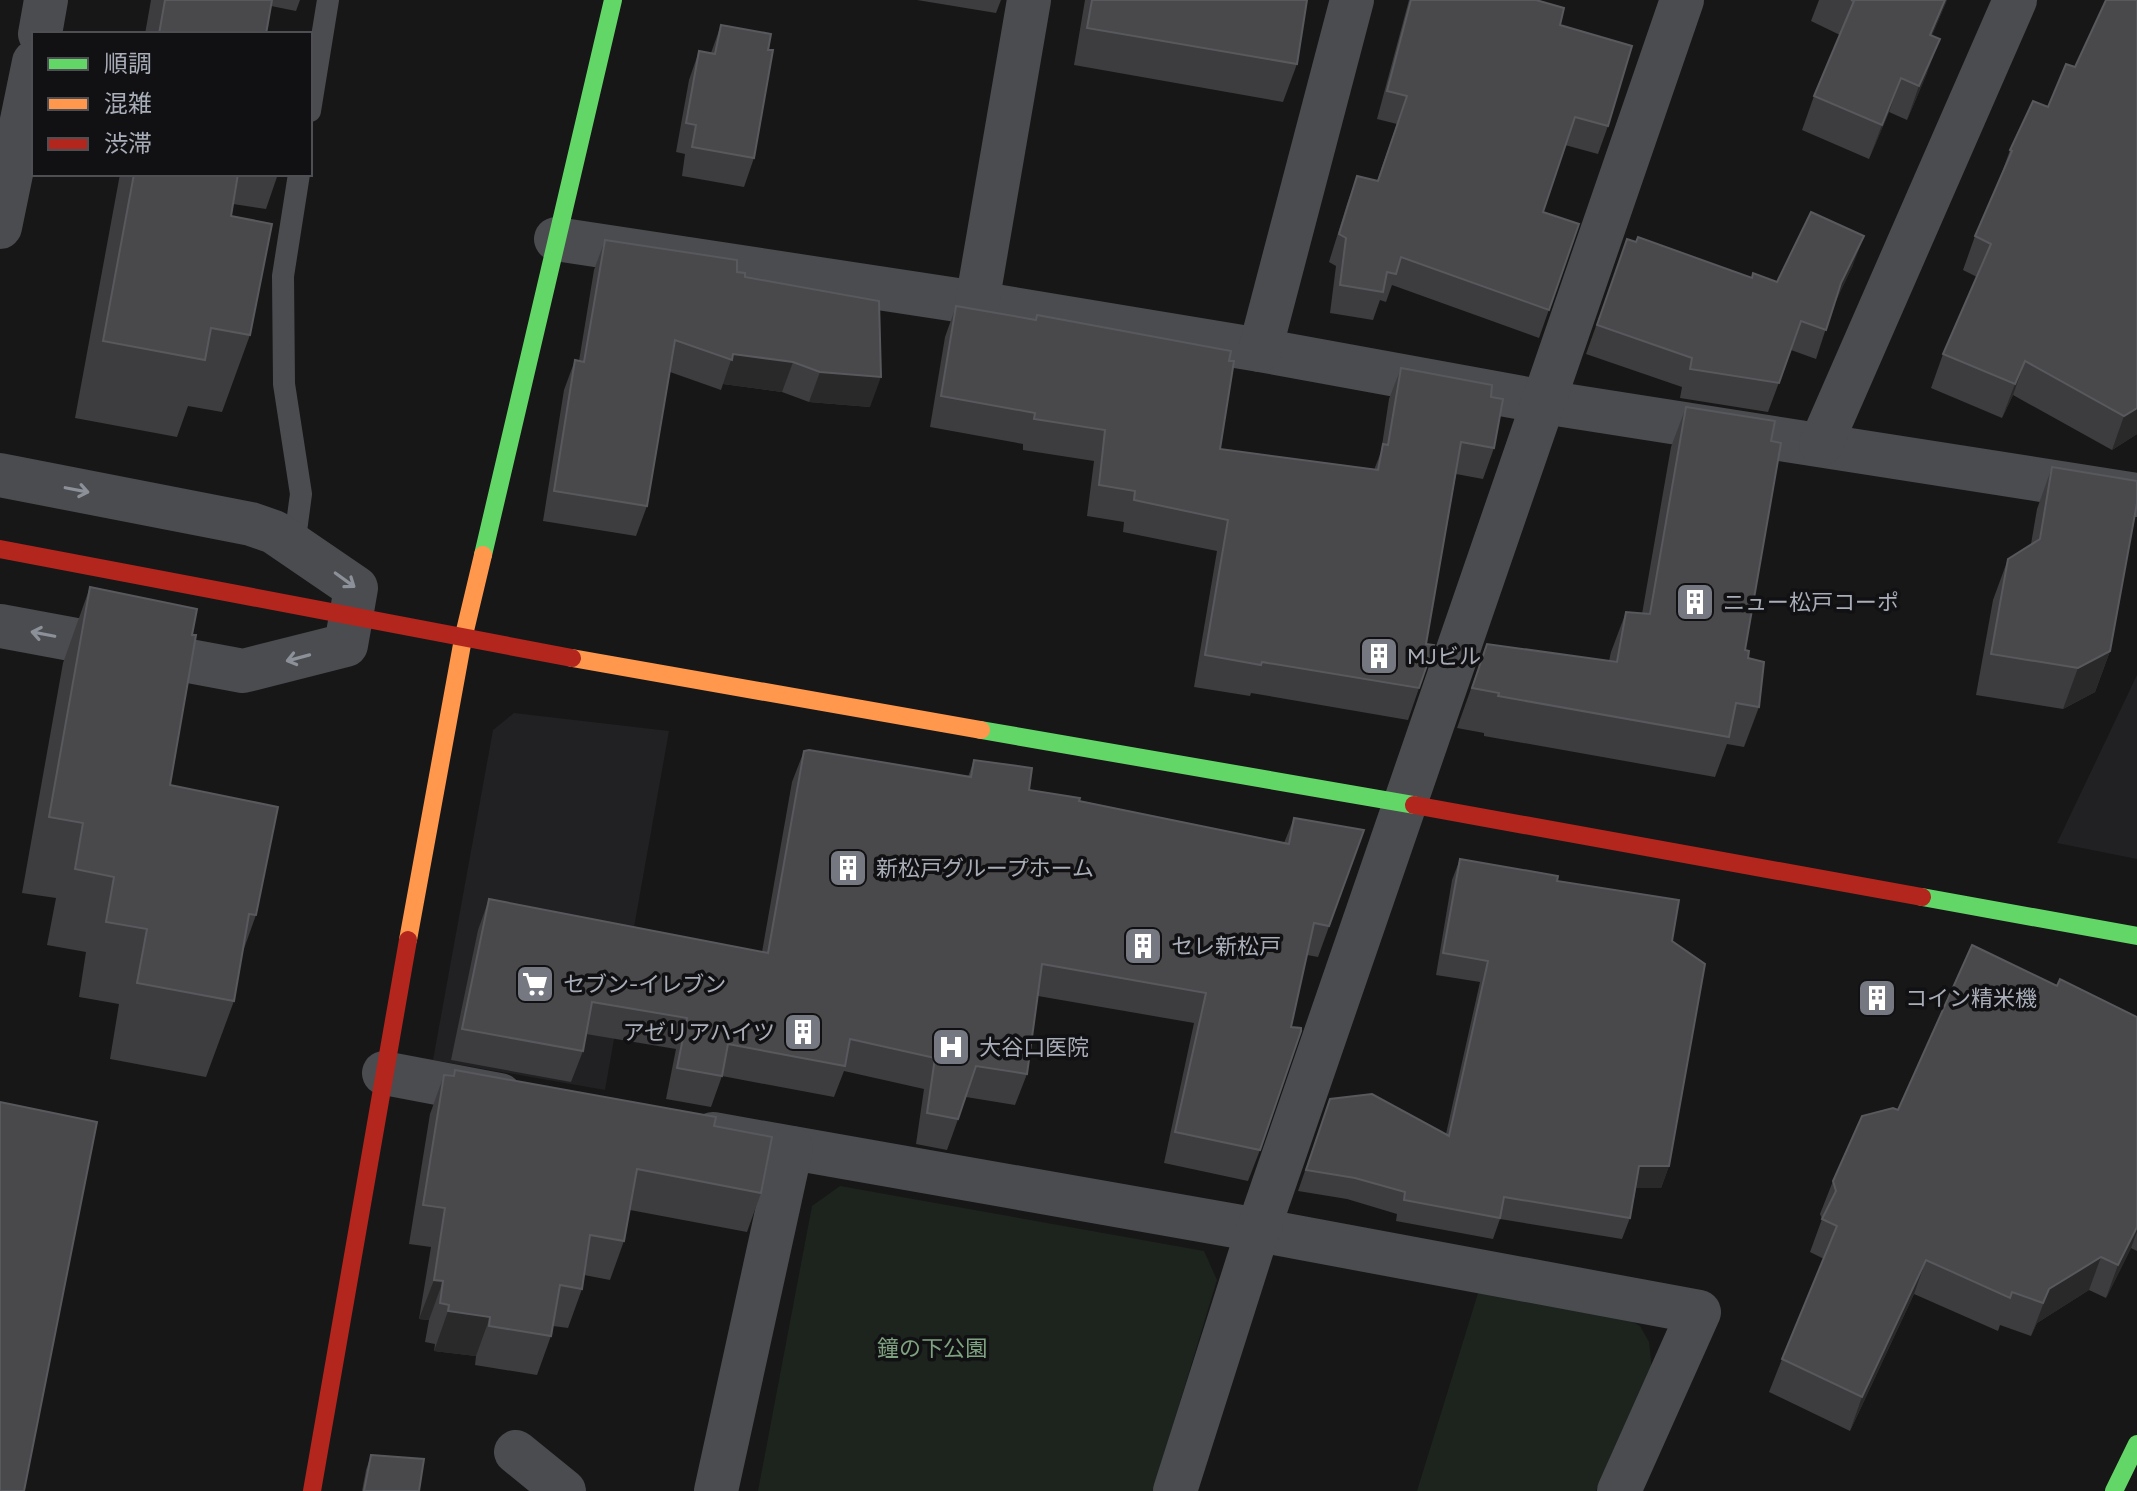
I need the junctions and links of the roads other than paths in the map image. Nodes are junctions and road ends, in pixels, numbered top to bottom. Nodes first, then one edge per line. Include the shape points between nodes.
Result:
1 (46, 0) edge
2 (328, 0) edge
3 (613, 0) edge
4 (1029, 0) edge
5 (1352, 0) edge
6 (1682, 0) edge
7 (2015, 0) edge
8 (40, 32) edge
9 (32, 72) edge
10 (312, 99) edge
11 (299, 176) edge
12 (0, 227) edge
13 (556, 239) junction
14 (977, 303) junction
15 (1260, 350) junction
16 (1544, 402) junction
17 (1821, 444) junction
18 (0, 475) edge
19 (2137, 495) edge
20 (294, 546) junction
21 (0, 549) edge
22 (351, 617) junction
23 (0, 626) edge
24 (463, 639) junction
25 (1406, 804) junction
26 (2137, 936) edge
27 (384, 1073) junction
28 (543, 1103) edge
29 (667, 1125) edge
30 (791, 1148) junction
31 (1258, 1230) junction
32 (2137, 1444) edge
33 (516, 1452) dead end
34 (312, 1491) edge
35 (564, 1491) edge
36 (716, 1491) edge
37 (1175, 1491) edge
38 (1619, 1491) edge
39 (2114, 1491) edge

1 - 8 street
2 - 10 lane
3 - 13 street
4 - 14 street
5 - 15 street
6 - 16 street
7 - 17 street
9 - 12 street
11 - 20 lane via 283,276 284,384 301,494
13 - 14 street
13 - 24 street
14 - 15 street
15 - 16 street
16 - 17 street
16 - 25 street
17 - 19 street
18 -> 20 street via 251,524
20 -> 22 street via 356,588
21 - 22 street
22 -> 23 street via 346,645 243,671
22 - 24 street
24 - 25 street
24 - 27 street
25 - 26 street
25 - 31 street
27 - 28 street
27 - 34 street
29 - 30 street
30 - 31 street
30 - 36 street
31 - 37 street
31 - 38 street via 1699,1312
32 - 39 street
33 - 35 street

